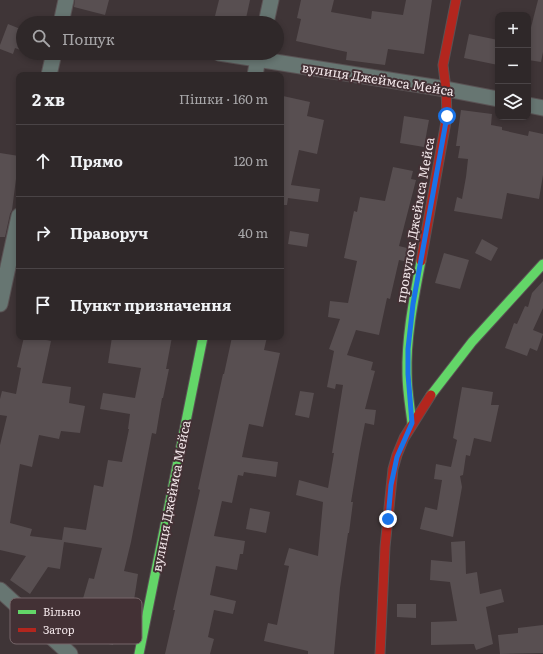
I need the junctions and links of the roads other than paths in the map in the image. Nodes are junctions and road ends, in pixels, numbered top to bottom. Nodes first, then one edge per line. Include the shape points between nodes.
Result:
1 (66, 0) edge
2 (271, 0) edge
3 (456, 0) edge
4 (63, 16) edge
5 (268, 16) edge
6 (52, 60) edge
7 (258, 60) edge
8 (282, 60) edge
9 (50, 72) edge
10 (256, 72) edge
11 (446, 89) junction
12 (495, 98) edge
13 (531, 106) edge
14 (543, 108) edge
15 (16, 230) edge
16 (543, 264) edge
17 (0, 304) edge
18 (202, 340) edge
19 (412, 423) junction
20 (0, 590) edge
21 (10, 599) edge
22 (142, 639) edge
23 (59, 644) edge
24 (141, 644) edge
25 (70, 654) edge
26 (139, 654) edge
27 (380, 654) edge

1 - 4 street
2 - 5 street
3 - 11 street, провулок Джеймса Мейса via 443,65
6 - 9 street
7 - 10 street
8 - 11 street, вулиця Джеймса Мейса
11 - 12 street, вулиця Джеймса Мейса
11 - 19 street, провулок Джеймса Мейса via 447,116 413,304 408,349
13 - 14 street
15 - 17 street
16 - 19 street via 460,354
18 - 22 street, вулиця Джеймса Мейса
19 - 27 street via 397,457 391,485 384,549
20 - 21 street
23 - 25 street
24 - 26 street, вулиця Джеймса Мейса

